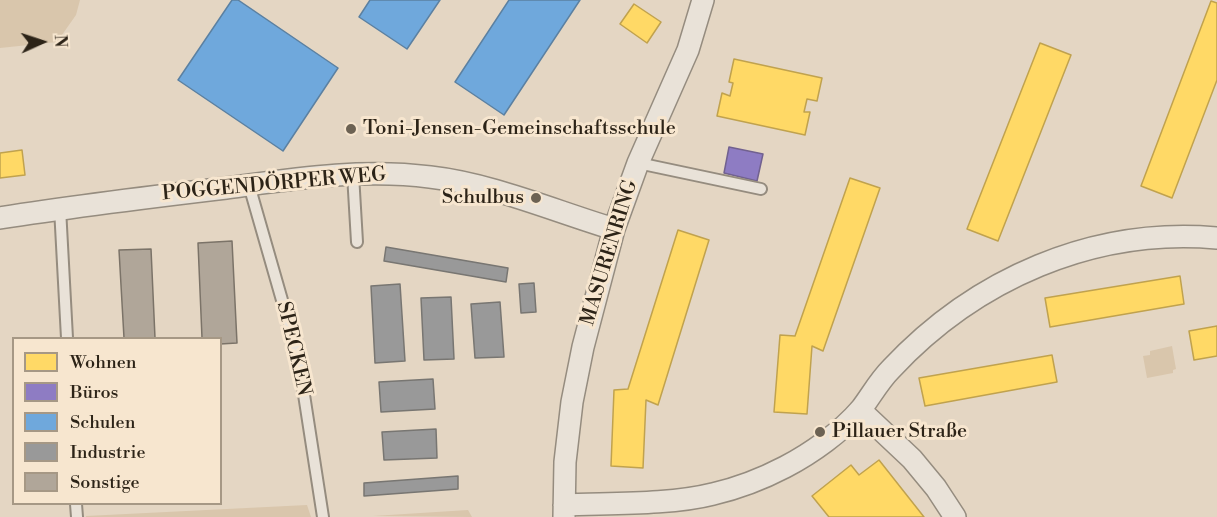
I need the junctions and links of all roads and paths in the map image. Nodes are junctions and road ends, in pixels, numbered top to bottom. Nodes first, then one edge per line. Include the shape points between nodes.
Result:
1 (703, 0) edge
2 (638, 163) junction
3 (352, 174) junction
4 (249, 185) junction
5 (761, 189) dead end
6 (60, 208) junction
7 (0, 218) edge
8 (614, 229) junction
9 (1217, 238) edge
10 (357, 242) dead end
11 (67, 337) edge
12 (860, 410) junction
13 (564, 511) edge
14 (323, 517) edge
15 (955, 517) edge

1 - 2 street, MASURENRING via 683,63
2 - 5 lane
2 - 8 street, MASURENRING
3 - 4 street, POGGENDÖRPER WEG
3 - 8 street, POGGENDÖRPER WEG via 408,175 476,184
3 - 10 lane
4 - 6 street, POGGENDÖRPER WEG
4 - 14 lane, SPECKEN via 298,356
6 - 7 street, POGGENDÖRPER WEG
6 - 11 lane
8 - 13 street, MASURENRING via 572,402
9 - 12 street via 1189,236 1117,243 1034,266 958,309 932,330 890,370
12 - 13 street via 830,438 788,466 750,483 711,495
12 - 15 street via 912,459

